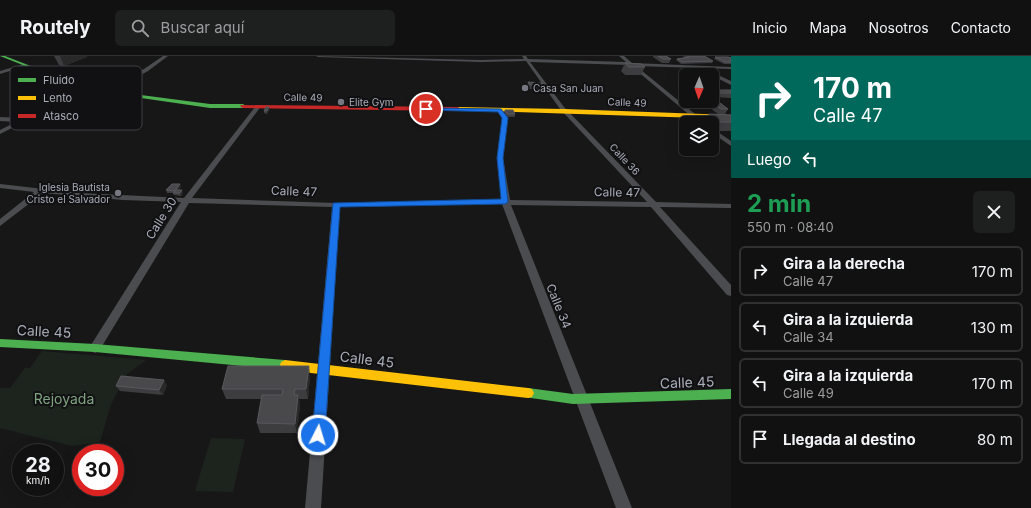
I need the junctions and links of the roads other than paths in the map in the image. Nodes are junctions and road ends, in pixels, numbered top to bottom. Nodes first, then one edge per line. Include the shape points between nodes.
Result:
1 (1, 56) edge
2 (166, 56) edge
3 (318, 56) edge
4 (621, 56) edge
5 (525, 58) edge
6 (24, 65) joint
7 (633, 65) junction
8 (21, 66) edge
9 (701, 68) edge
10 (719, 68) edge
11 (731, 68) edge
12 (10, 70) edge
13 (142, 72) edge
14 (0, 73) edge
15 (719, 77) edge
16 (731, 83) edge
17 (142, 98) edge
18 (257, 108) junction
19 (499, 110) junction
20 (565, 111) junction
21 (692, 115) junction
22 (731, 117) edge
23 (0, 119) edge
24 (10, 119) edge
25 (10, 127) edge
26 (0, 132) edge
27 (719, 135) edge
28 (731, 144) edge
29 (0, 186) edge
30 (41, 191) junction
31 (187, 199) junction
32 (505, 202) junction
33 (336, 205) junction
34 (654, 205) junction
35 (731, 206) edge
36 (0, 223) edge
37 (731, 292) edge
38 (0, 343) edge
39 (94, 348) junction
40 (324, 368) junction
41 (731, 394) edge
42 (582, 399) junction
43 (312, 508) edge
44 (624, 508) edge

1 - 6 street, Calle 49
2 - 13 street
3 - 5 street via 481,61
4 - 7 street
5 - 7 street
5 - 20 street, Calle 36
6 - 8 street
7 - 9 street
7 - 21 street
10 - 11 street
12 - 14 street
15 - 16 street
17 - 18 street, Calle 49 via 210,106
18 - 19 street, Calle 49
18 - 31 street, Calle 30
19 - 20 street, Calle 49
19 - 32 street, Calle 34 via 505,118 500,158
20 - 21 street, Calle 49
20 - 34 street, Calle 36
21 - 22 street, Calle 49
23 - 24 street
25 - 26 street
27 - 28 street
29 - 30 street, Calle 47
30 - 31 street, Calle 47 via 123,198
30 - 36 street
31 - 33 street, Calle 47
31 - 39 street, Calle 30
32 - 33 street, Calle 47
32 - 34 street, Calle 47
32 - 42 street, Calle 34
33 - 40 street
34 - 35 street, Calle 47
34 - 37 street, Calle 36
38 - 39 street, Calle 45
39 - 40 street, Calle 45
40 - 42 street, Calle 45
40 - 43 street
41 - 42 street, Calle 45
42 - 44 street, Calle 34

